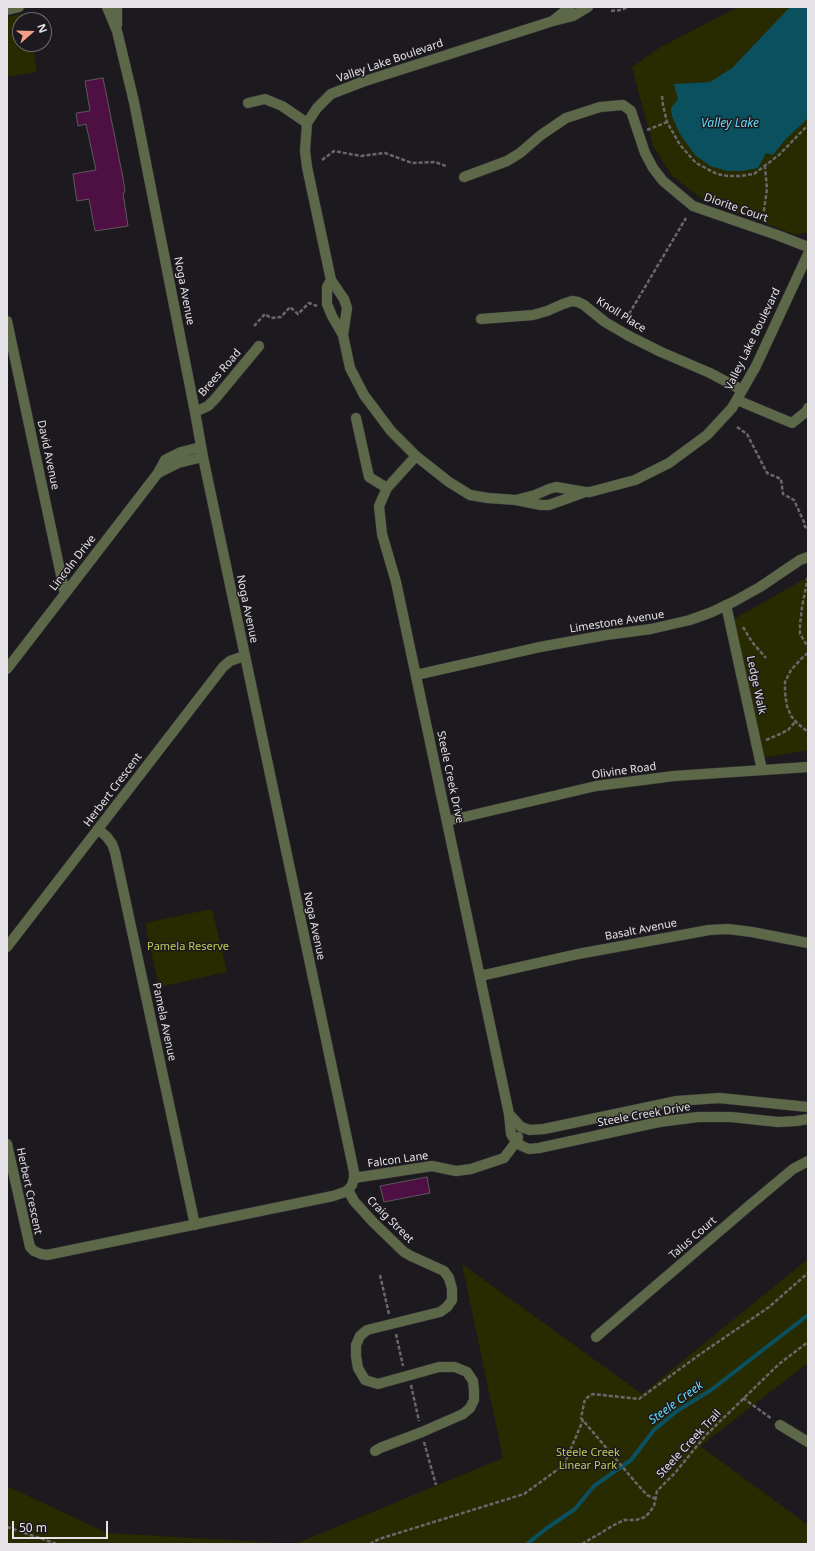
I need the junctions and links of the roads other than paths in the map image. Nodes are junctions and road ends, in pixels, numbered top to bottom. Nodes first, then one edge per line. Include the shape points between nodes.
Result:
1 (19, 7) edge
2 (107, 7) edge
3 (117, 7) edge
4 (570, 7) edge
5 (588, 7) edge
6 (7, 10) edge
7 (553, 21) junction
8 (117, 31) junction
9 (248, 103) dead end
10 (307, 122) junction
11 (464, 176) dead end
12 (808, 248) edge
13 (808, 254) edge
14 (331, 280) junction
15 (481, 319) dead end
16 (7, 321) edge
17 (343, 334) junction
18 (259, 346) dead end
19 (742, 390) junction
20 (737, 400) junction
21 (808, 408) edge
22 (196, 412) junction
23 (356, 418) dead end
24 (202, 452) junction
25 (416, 456) junction
26 (387, 488) junction
27 (584, 492) junction
28 (516, 500) junction
29 (808, 557) edge
30 (65, 594) junction
31 (726, 605) junction
32 (244, 656) junction
33 (7, 669) edge
34 (416, 675) junction
35 (808, 767) edge
36 (762, 770) junction
37 (447, 821) junction
38 (99, 830) junction
39 (808, 943) edge
40 (7, 947) edge
41 (480, 976) junction
42 (808, 1107) edge
43 (509, 1114) junction
44 (808, 1119) edge
45 (521, 1127) junction
46 (516, 1142) junction
47 (7, 1144) edge
48 (808, 1161) edge
49 (354, 1178) junction
50 (348, 1190) junction
51 (195, 1225) junction
52 (596, 1336) dead end
53 (780, 1425) road end
54 (808, 1442) edge
55 (375, 1451) dead end

1 - 6 street
2 - 8 street, Noga Avenue
3 - 8 street, Noga Avenue
4 - 7 street, Valley Lake Boulevard
5 - 7 street, Valley Lake Boulevard via 573,16
7 - 10 street, Valley Lake Boulevard via 330,94
8 - 22 street, Noga Avenue via 134,102
9 - 10 street via 265,99 282,106
10 - 14 street, Valley Lake Boulevard via 307,167
11 - 12 street, Diorite Court via 507,161 566,118 600,107 623,105 631,111 645,153 653,168 693,206
13 - 19 street, Valley Lake Boulevard via 756,366
14 - 17 street, Valley Lake Boulevard via 347,308
14 - 17 street, Valley Lake Boulevard via 327,287 327,304
15 - 19 street, Knoll Place via 532,315 572,301 578,302 629,336
16 - 30 street, David Avenue
17 - 25 street, Valley Lake Boulevard via 350,368 364,395 391,431
18 - 22 street, Brees Road via 215,399
19 - 20 street, Valley Lake Boulevard
20 - 21 street via 792,423
20 - 27 street, Valley Lake Boulevard via 707,435 669,463 635,480
22 - 24 street, Noga Avenue
23 - 26 street via 369,476
24 - 30 street, Lincoln Drive via 180,452 165,460
24 - 32 street, Noga Avenue
25 - 26 street, Steele Creek Drive
25 - 28 street, Valley Lake Boulevard via 448,482 470,495
26 - 34 street, Steele Creek Drive via 379,506 382,534 396,582
27 - 28 street, Valley Lake Boulevard via 556,487
27 - 28 street, Valley Lake Boulevard via 549,505
29 - 31 street, Limestone Avenue
30 - 33 street, Lincoln Drive
31 - 34 street, Limestone Avenue via 672,625 540,647
31 - 36 street, Ledge Walk
32 - 38 street, Herbert Crescent via 230,661 223,667
32 - 49 street, Noga Avenue
34 - 37 street, Steele Creek Drive
35 - 36 street, Olivine Road
36 - 37 street, Olivine Road via 674,776 596,786
37 - 41 street, Steele Creek Drive
38 - 40 street, Herbert Crescent
38 - 51 street, Pamela Avenue via 107,837 115,852
39 - 41 street, Basalt Avenue via 752,932 709,930 578,954
41 - 43 street, Steele Creek Drive
42 - 45 street, Steele Creek Drive via 719,1098 677,1101 544,1129 530,1130
43 - 45 street
43 - 46 street, Steele Creek Drive via 511,1134
44 - 46 street, Steele Creek Drive via 778,1122 731,1117 698,1117 659,1122 539,1148 530,1149
45 - 46 street, Falcon Lane
46 - 49 street, Falcon Lane via 504,1158 472,1169 456,1171 432,1166
47 - 51 street, Herbert Crescent via 30,1247 34,1251 46,1255
48 - 52 street, Talus Court via 793,1169
49 - 50 street
50 - 51 street via 333,1196
50 - 55 street, Craig Street via 363,1212 404,1252 444,1272 452,1289 452,1300 440,1312 368,1330 360,1336 356,1345 356,1356 358,1368 365,1380 378,1384 439,1367 455,1367 467,1372 473,1381 474,1390 474,1400 470,1408 462,1414
53 - 54 street

